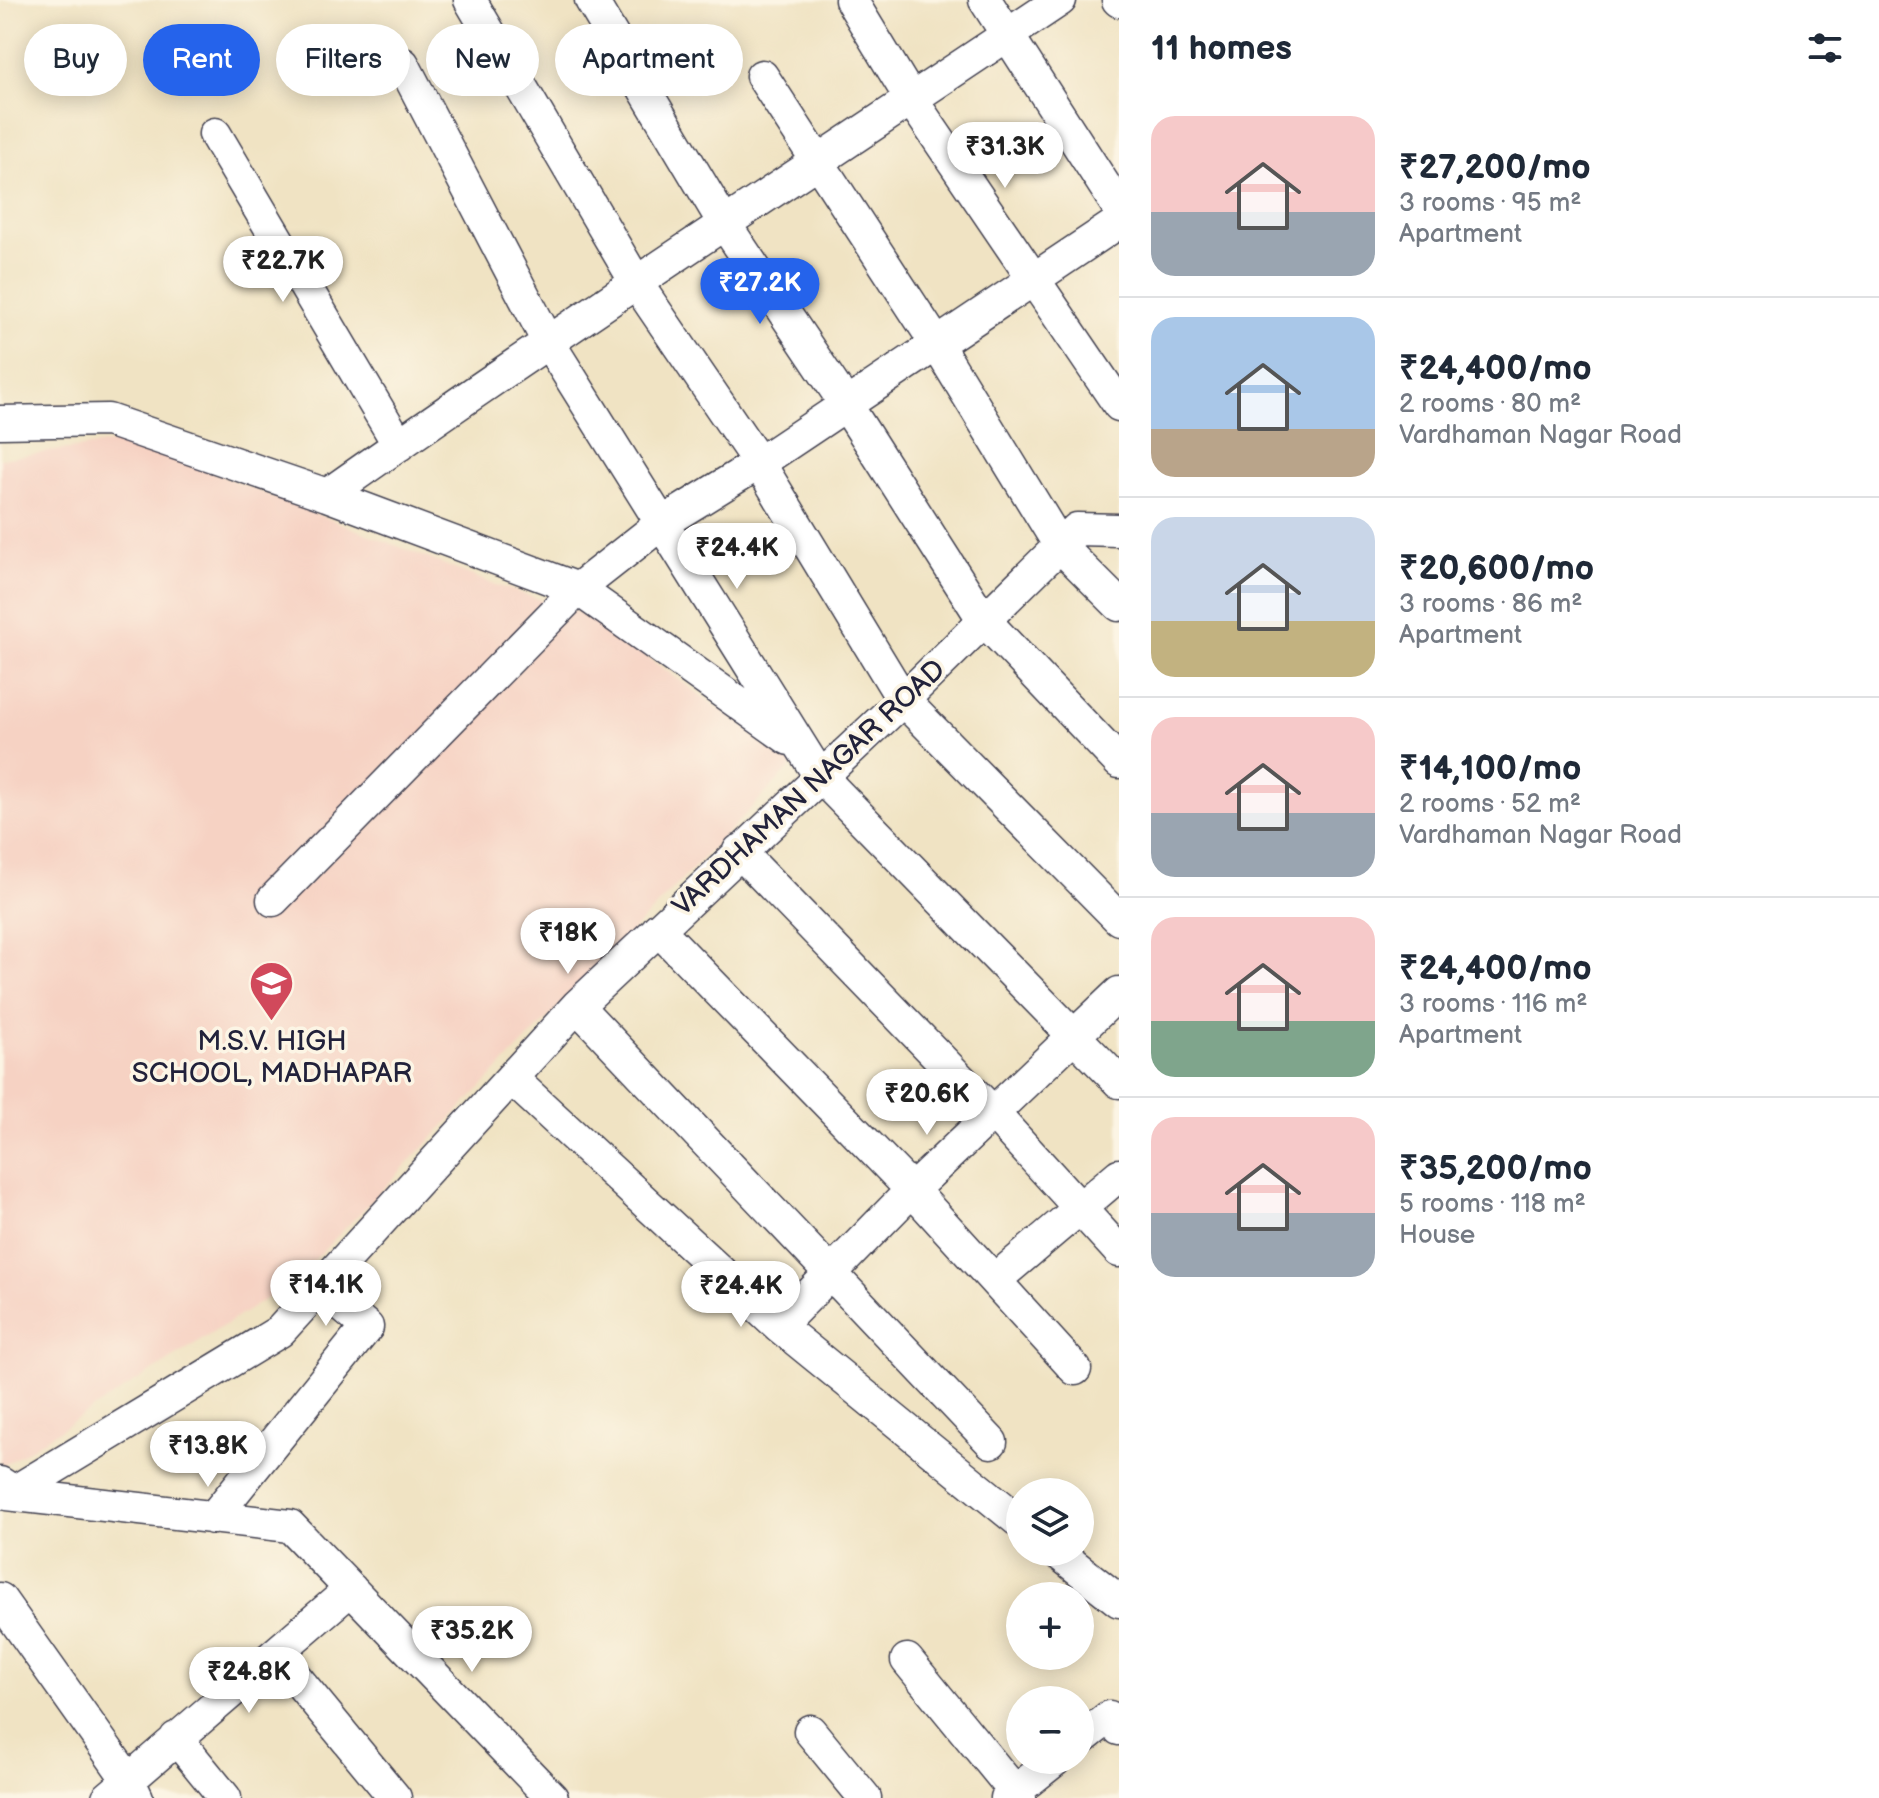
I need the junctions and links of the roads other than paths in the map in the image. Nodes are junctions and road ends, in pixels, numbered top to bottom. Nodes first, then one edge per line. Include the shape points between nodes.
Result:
1 (470, 0) edge
2 (591, 0) edge
3 (851, 0) edge
4 (985, 0) edge
5 (1060, 0) edge
6 (1007, 35) junction
7 (762, 76) dead end
8 (410, 77) edge
9 (911, 99) junction
10 (215, 134) dead end
11 (818, 161) junction
12 (1119, 208) edge
13 (1119, 222) edge
14 (724, 223) junction
15 (1031, 280) junction
16 (637, 284) junction
17 (547, 340) junction
18 (936, 343) junction
19 (845, 403) junction
20 (1119, 405) edge
21 (0, 422) edge
22 (399, 445) junction
23 (759, 463) junction
24 (327, 495) junction
25 (662, 523) junction
26 (1119, 530) edge
27 (1060, 546) junction
28 (578, 589) junction
29 (1119, 605) edge
30 (983, 619) junction
31 (903, 700) junction
32 (802, 748) junction
33 (1119, 762) edge
34 (819, 775) junction
35 (739, 851) junction
36 (273, 900) dead end
37 (1119, 919) edge
38 (658, 929) junction
39 (1119, 993) edge
40 (577, 1006) junction
41 (1074, 1033) junction
42 (511, 1078) junction
43 (1119, 1082) edge
44 (992, 1112) junction
45 (1119, 1175) edge
46 (912, 1190) junction
47 (1081, 1208) junction
48 (1119, 1251) edge
49 (831, 1270) junction
50 (995, 1280) junction
51 (320, 1287) junction
52 (779, 1326) junction
53 (1075, 1369) dead end
54 (991, 1442) dead end
55 (5, 1490) edge
56 (1006, 1511) edge
57 (213, 1518) junction
58 (1075, 1566) edge
59 (351, 1589) junction
60 (0, 1599) edge
61 (1119, 1601) edge
62 (278, 1656) junction
63 (907, 1660) dead end
64 (1094, 1729) edge
65 (1119, 1729) edge
66 (810, 1731) dead end
67 (176, 1738) junction
68 (1039, 1774) edge
69 (125, 1792) edge
70 (1014, 1796) edge
71 (225, 1798) edge
72 (395, 1798) edge
73 (552, 1798) edge
74 (865, 1798) edge

1 - 16 street
2 - 14 street
3 - 9 street
4 - 6 street
5 - 6 street
6 - 9 street
6 - 12 street
7 - 11 street
8 - 17 street
9 - 11 street
9 - 15 street
10 - 22 street
11 - 14 street
11 - 18 street
13 - 15 street
14 - 16 street
14 - 19 street
15 - 18 street
15 - 20 street
16 - 17 street
16 - 23 street
17 - 22 street
17 - 25 street
18 - 19 street
18 - 27 street
19 - 23 street
19 - 30 street
21 - 24 street, VARDHAMAN NAGAR ROAD via 108,420
22 - 24 street
23 - 25 street
23 - 31 street
24 - 28 street, VARDHAMAN NAGAR ROAD
25 - 28 street
25 - 32 street
26 - 27 street, VARDHAMAN NAGAR ROAD via 1077,529
27 - 29 street
27 - 30 street, VARDHAMAN NAGAR ROAD
28 - 32 street, VARDHAMAN NAGAR ROAD
28 - 36 street
30 - 31 street, VARDHAMAN NAGAR ROAD
30 - 33 street
31 - 34 street, VARDHAMAN NAGAR ROAD
31 - 37 street
32 - 34 street
34 - 35 street, VARDHAMAN NAGAR ROAD
34 - 41 street
35 - 38 street, VARDHAMAN NAGAR ROAD
35 - 44 street
38 - 40 street, VARDHAMAN NAGAR ROAD
38 - 46 street
39 - 41 street
40 - 42 street, VARDHAMAN NAGAR ROAD
40 - 49 street
41 - 43 street
41 - 44 street
42 - 51 street, VARDHAMAN NAGAR ROAD
42 - 52 street
44 - 46 street
44 - 47 street
45 - 47 street
46 - 49 street
46 - 50 street
47 - 48 street
47 - 50 street
49 - 52 street
49 - 54 street
50 - 53 street
51 - 55 street, VARDHAMAN NAGAR ROAD via 280,1331
51 - 57 street via 367,1327
52 - 56 street
55 - 57 street
57 - 59 street via 290,1526
58 - 61 street
59 - 62 street
59 - 73 street
60 - 69 street
62 - 67 street
62 - 72 street
63 - 70 street
64 - 65 street via 1109,1717
66 - 74 street
67 - 69 street
67 - 71 street
68 - 70 street

